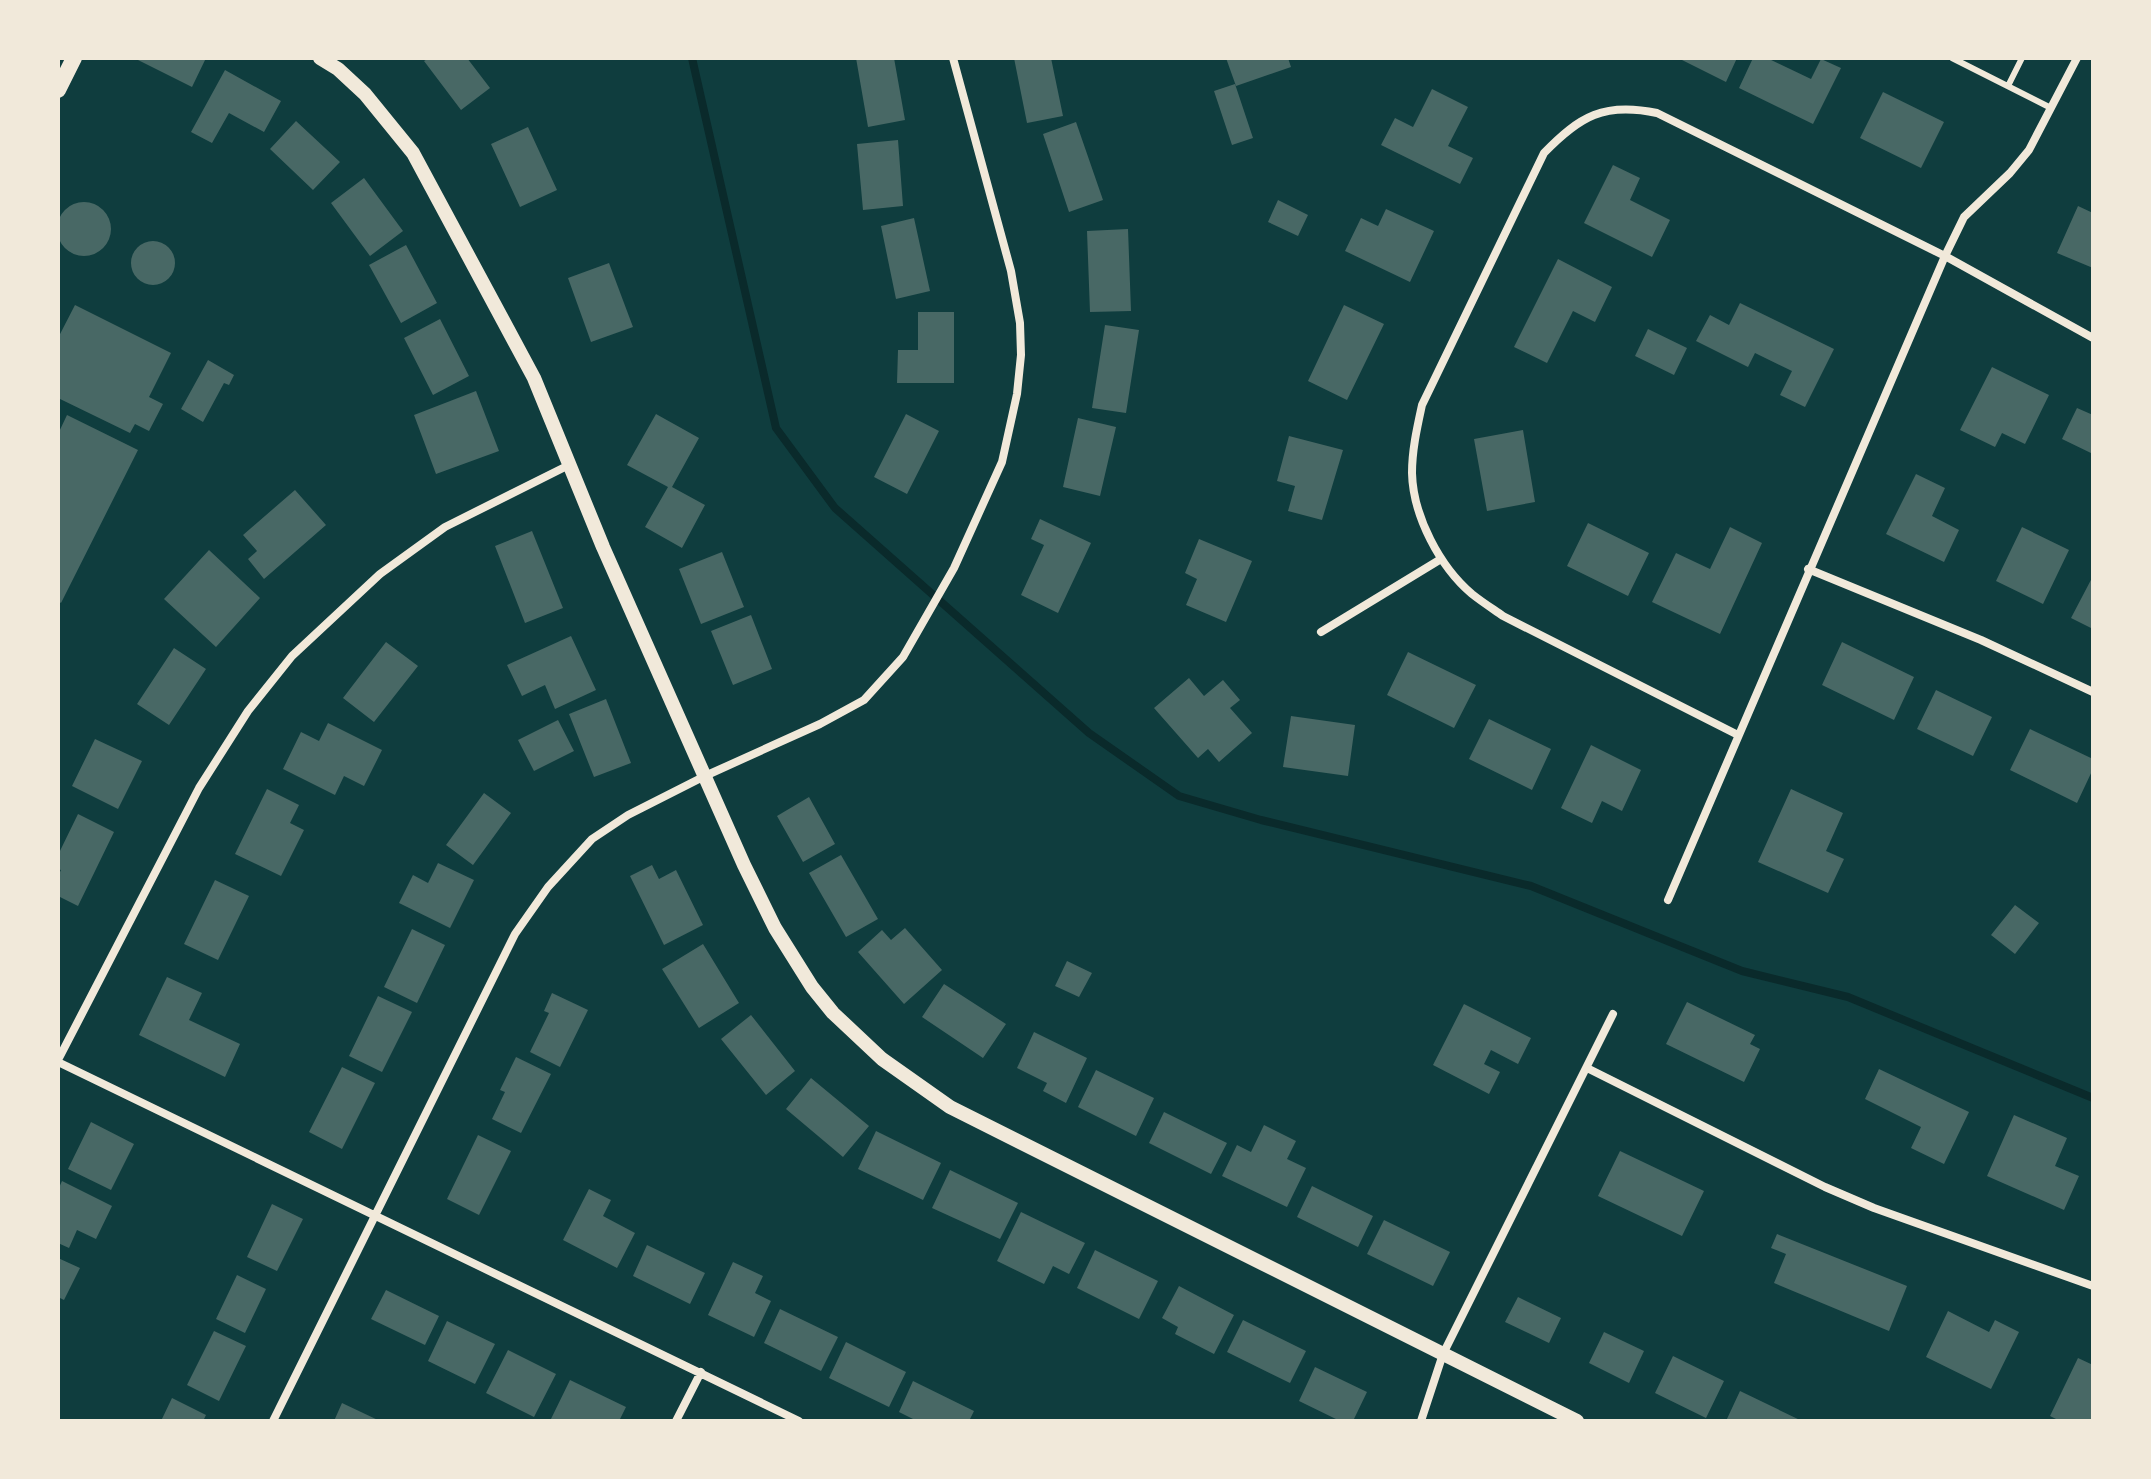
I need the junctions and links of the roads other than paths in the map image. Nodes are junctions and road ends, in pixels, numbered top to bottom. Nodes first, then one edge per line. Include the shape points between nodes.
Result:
1 (74, 58) edge
2 (320, 58) edge
3 (953, 58) edge
4 (1952, 58) edge
5 (2022, 58) edge
6 (2077, 58) edge
7 (2008, 86) junction
8 (58, 90) edge
9 (2051, 108) junction
10 (1945, 256) junction
11 (2093, 338) edge
12 (569, 465) junction
13 (1441, 559) junction
14 (1808, 569) junction
15 (1321, 632) dead end
16 (2093, 692) edge
17 (1738, 735) junction
18 (705, 776) junction
19 (1668, 900) dead end
20 (1613, 1014) dead end
21 (58, 1061) edge
22 (1587, 1068) junction
23 (376, 1214) junction
24 (2093, 1286) edge
25 (1443, 1354) junction
26 (701, 1372) junction
27 (273, 1421) edge
28 (676, 1421) edge
29 (799, 1421) edge
30 (1421, 1421) edge
31 (1577, 1421) edge

1 - 8 main road
2 - 12 street via 365,94 413,153 534,378
3 - 18 street via 1011,271 1020,323 1017,394 1002,462 954,568 903,657 864,700
4 - 7 lane
5 - 7 lane
6 - 9 street
7 - 9 lane
9 - 10 street via 2029,150 1964,217
10 - 11 street
10 - 13 street via 1657,113 1630,107 1598,112 1569,128 1544,153 1422,405 1412,477 1417,505
10 - 14 street
12 - 18 street
12 - 21 street via 445,527 380,574 292,656 248,711 199,788
13 - 15 street
13 - 17 street via 1471,593 1503,616
14 - 16 street
14 - 17 street
17 - 19 street
18 - 23 street via 592,839 548,887 515,934
18 - 25 street via 757,895 791,955 833,1013 882,1059 950,1107
20 - 22 street
21 - 23 street
22 - 24 street via 1825,1187
22 - 25 street
23 - 26 street
23 - 27 street
25 - 30 street
25 - 31 street
26 - 28 street
26 - 29 street

